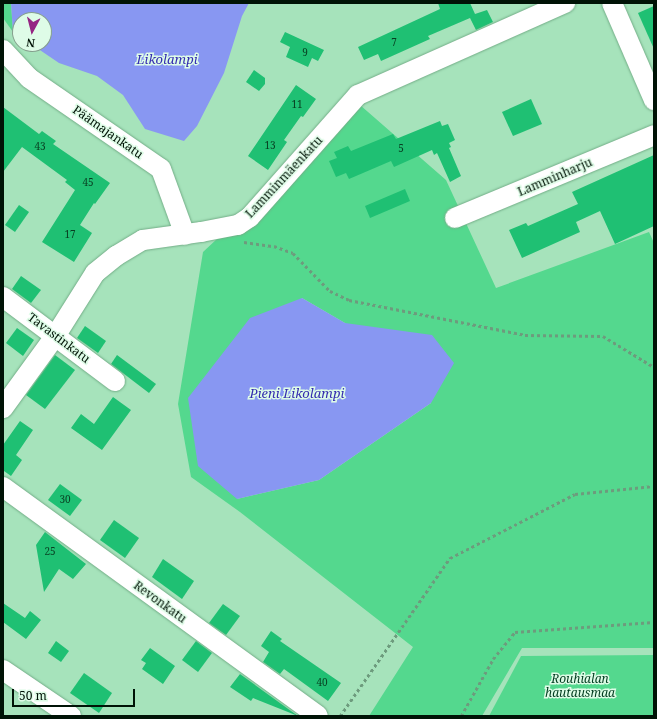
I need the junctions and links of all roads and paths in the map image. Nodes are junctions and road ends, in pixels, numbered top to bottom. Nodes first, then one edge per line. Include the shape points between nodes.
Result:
1 (565, 3) edge
2 (612, 3) edge
3 (3, 50) edge
4 (654, 100) edge
5 (654, 135) edge
6 (455, 218) dead end
7 (185, 235) junction
8 (243, 242) dead end
9 (3, 297) edge
10 (56, 335) junction
11 (654, 367) edge
12 (115, 381) dead end
13 (3, 408) edge
14 (654, 486) edge
15 (3, 487) edge
16 (654, 622) edge
17 (3, 670) edge
18 (71, 716) edge
19 (318, 716) edge
20 (340, 716) edge
21 (461, 716) edge

1 - 7 street, Lamminmäenkatu via 358,95 250,217 238,225
2 - 4 street
3 - 7 street, Päämajankatu via 29,78 161,169
5 - 6 street, Lamminharju
7 - 10 street, Lamminmäenkatu via 143,240 116,256 95,273
8 - 11 path via 274,246 294,253 330,291 349,300 525,335 603,336
9 - 10 street, Tavastinkatu
10 - 12 street, Tavastinkatu
10 - 13 street, Lamminmäenkatu
14 - 20 path via 574,494 450,558
15 - 19 street, Revonkatu
16 - 21 path via 515,632 493,659
17 - 18 street

